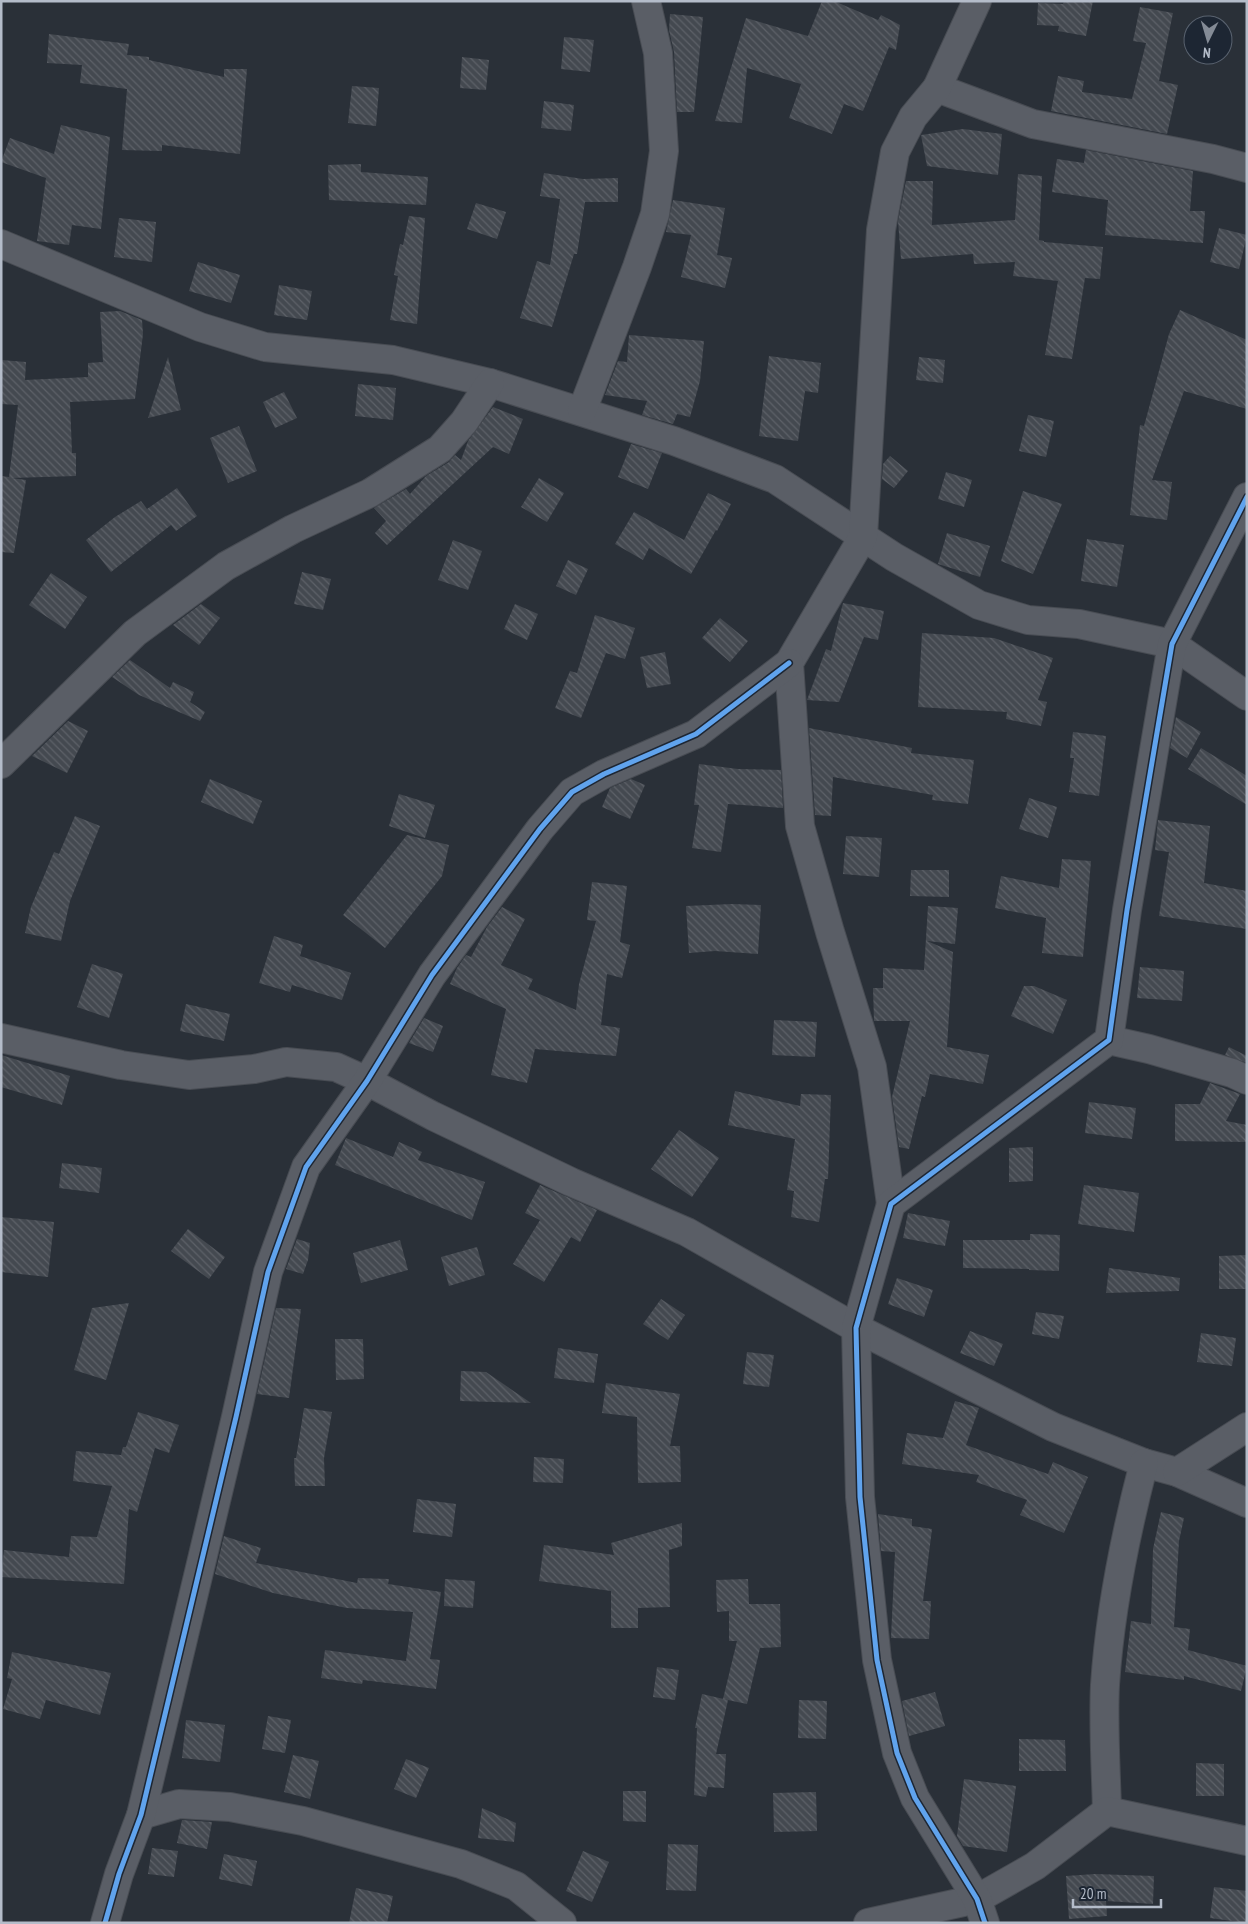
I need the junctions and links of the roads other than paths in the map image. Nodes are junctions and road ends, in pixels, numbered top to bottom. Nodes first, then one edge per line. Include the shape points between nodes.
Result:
1 (646, 1) edge
2 (977, 1) edge
3 (937, 88) junction
4 (1247, 168) edge
5 (1, 244) edge
6 (490, 383) junction
7 (582, 411) junction
8 (1247, 497) edge
9 (863, 537) junction
10 (1172, 644) junction
11 (789, 663) junction
12 (1247, 696) edge
13 (1, 764) edge
14 (1, 1038) edge
15 (1109, 1040) junction
16 (1247, 1080) edge
17 (367, 1081) junction
18 (891, 1204) junction
19 (856, 1328) junction
20 (1247, 1427) edge
21 (1144, 1463) junction
22 (1177, 1472) junction
23 (1247, 1503) edge
24 (1107, 1811) junction
25 (141, 1814) junction
26 (1247, 1841) edge
27 (981, 1911) edge
28 (105, 1923) edge
29 (562, 1923) edge
30 (868, 1923) edge

1 - 7 street via 658,53 664,152 655,214
2 - 3 street
3 - 4 street via 1033,124
3 - 9 street via 914,117 895,152 881,230
5 - 6 street via 200,327 265,348 393,360
6 - 7 street
6 - 13 street via 464,422 440,449 370,493 293,528 226,566 135,633
7 - 9 street via 775,479
8 - 10 street
9 - 10 street via 978,605 1028,620 1079,624
9 - 11 street
10 - 12 street
10 - 15 street
11 - 17 street via 696,734 604,774 572,792 540,829 432,975
11 - 18 street via 800,826 872,1067
14 - 17 street via 121,1066 189,1075 254,1069 286,1062 336,1067
15 - 16 street via 1232,1073
15 - 18 street
17 - 19 street via 571,1182 687,1232
17 - 25 street via 306,1167 268,1272
18 - 19 street
19 - 21 street via 1053,1427
19 - 27 street via 860,1497 877,1660 897,1753 915,1798
20 - 22 street
21 - 22 street
21 - 24 street via 1116,1587 1105,1686
22 - 23 street
24 - 26 street
24 - 27 street
25 - 28 street
25 - 29 street via 179,1804 205,1805 312,1823 461,1864 516,1886
27 - 30 street

